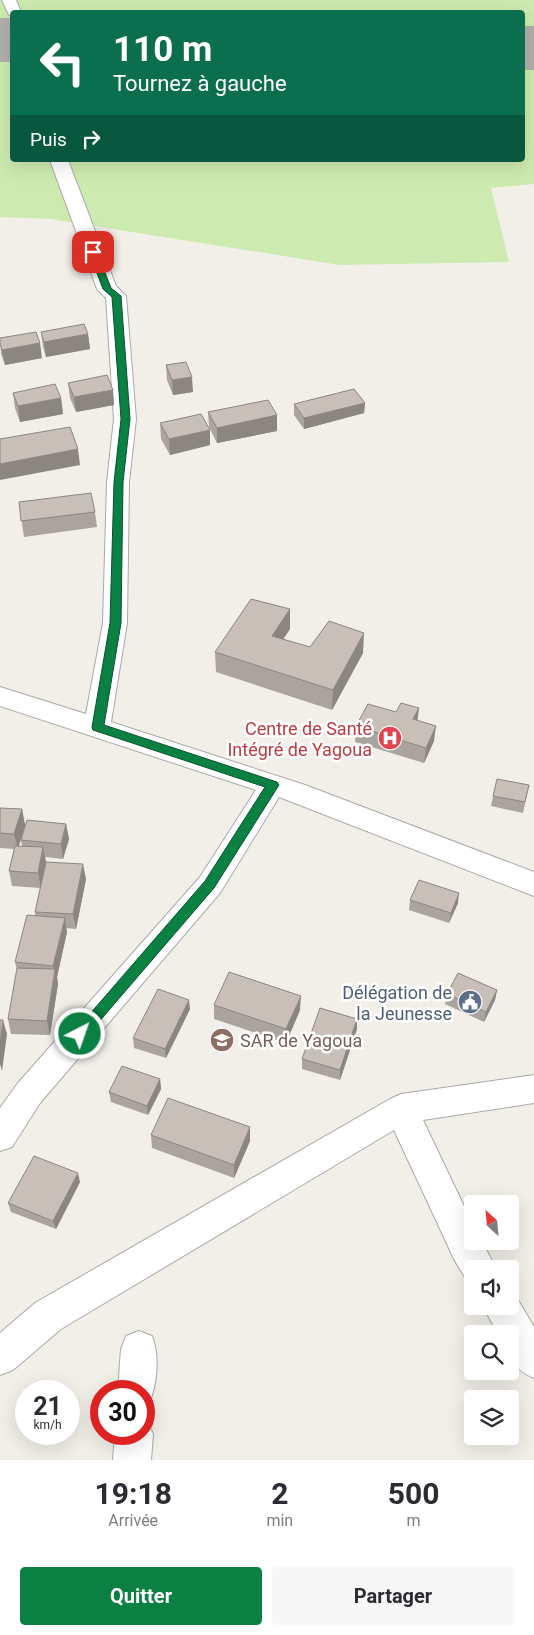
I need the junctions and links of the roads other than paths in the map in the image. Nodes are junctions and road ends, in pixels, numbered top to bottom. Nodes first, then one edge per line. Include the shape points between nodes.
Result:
1 (60, 162) edge
2 (0, 696) edge
3 (98, 727) junction
4 (273, 785) junction
5 (534, 884) edge
6 (534, 1089) edge
7 (401, 1109) junction
8 (0, 1136) edge
9 (474, 1260) edge
10 (507, 1315) edge
11 (139, 1349) dead end
12 (0, 1356) edge
13 (534, 1360) edge
14 (137, 1380) edge
15 (133, 1445) edge
16 (132, 1460) edge

1 - 3 street via 107,289 116,296 124,410 118,482 115,623
2 - 3 street
3 - 4 street
4 - 5 street
4 - 8 street via 210,885 29,1093
6 - 7 street
7 - 9 street
7 - 12 street via 48,1316
10 - 13 street
11 - 14 street
15 - 16 street

